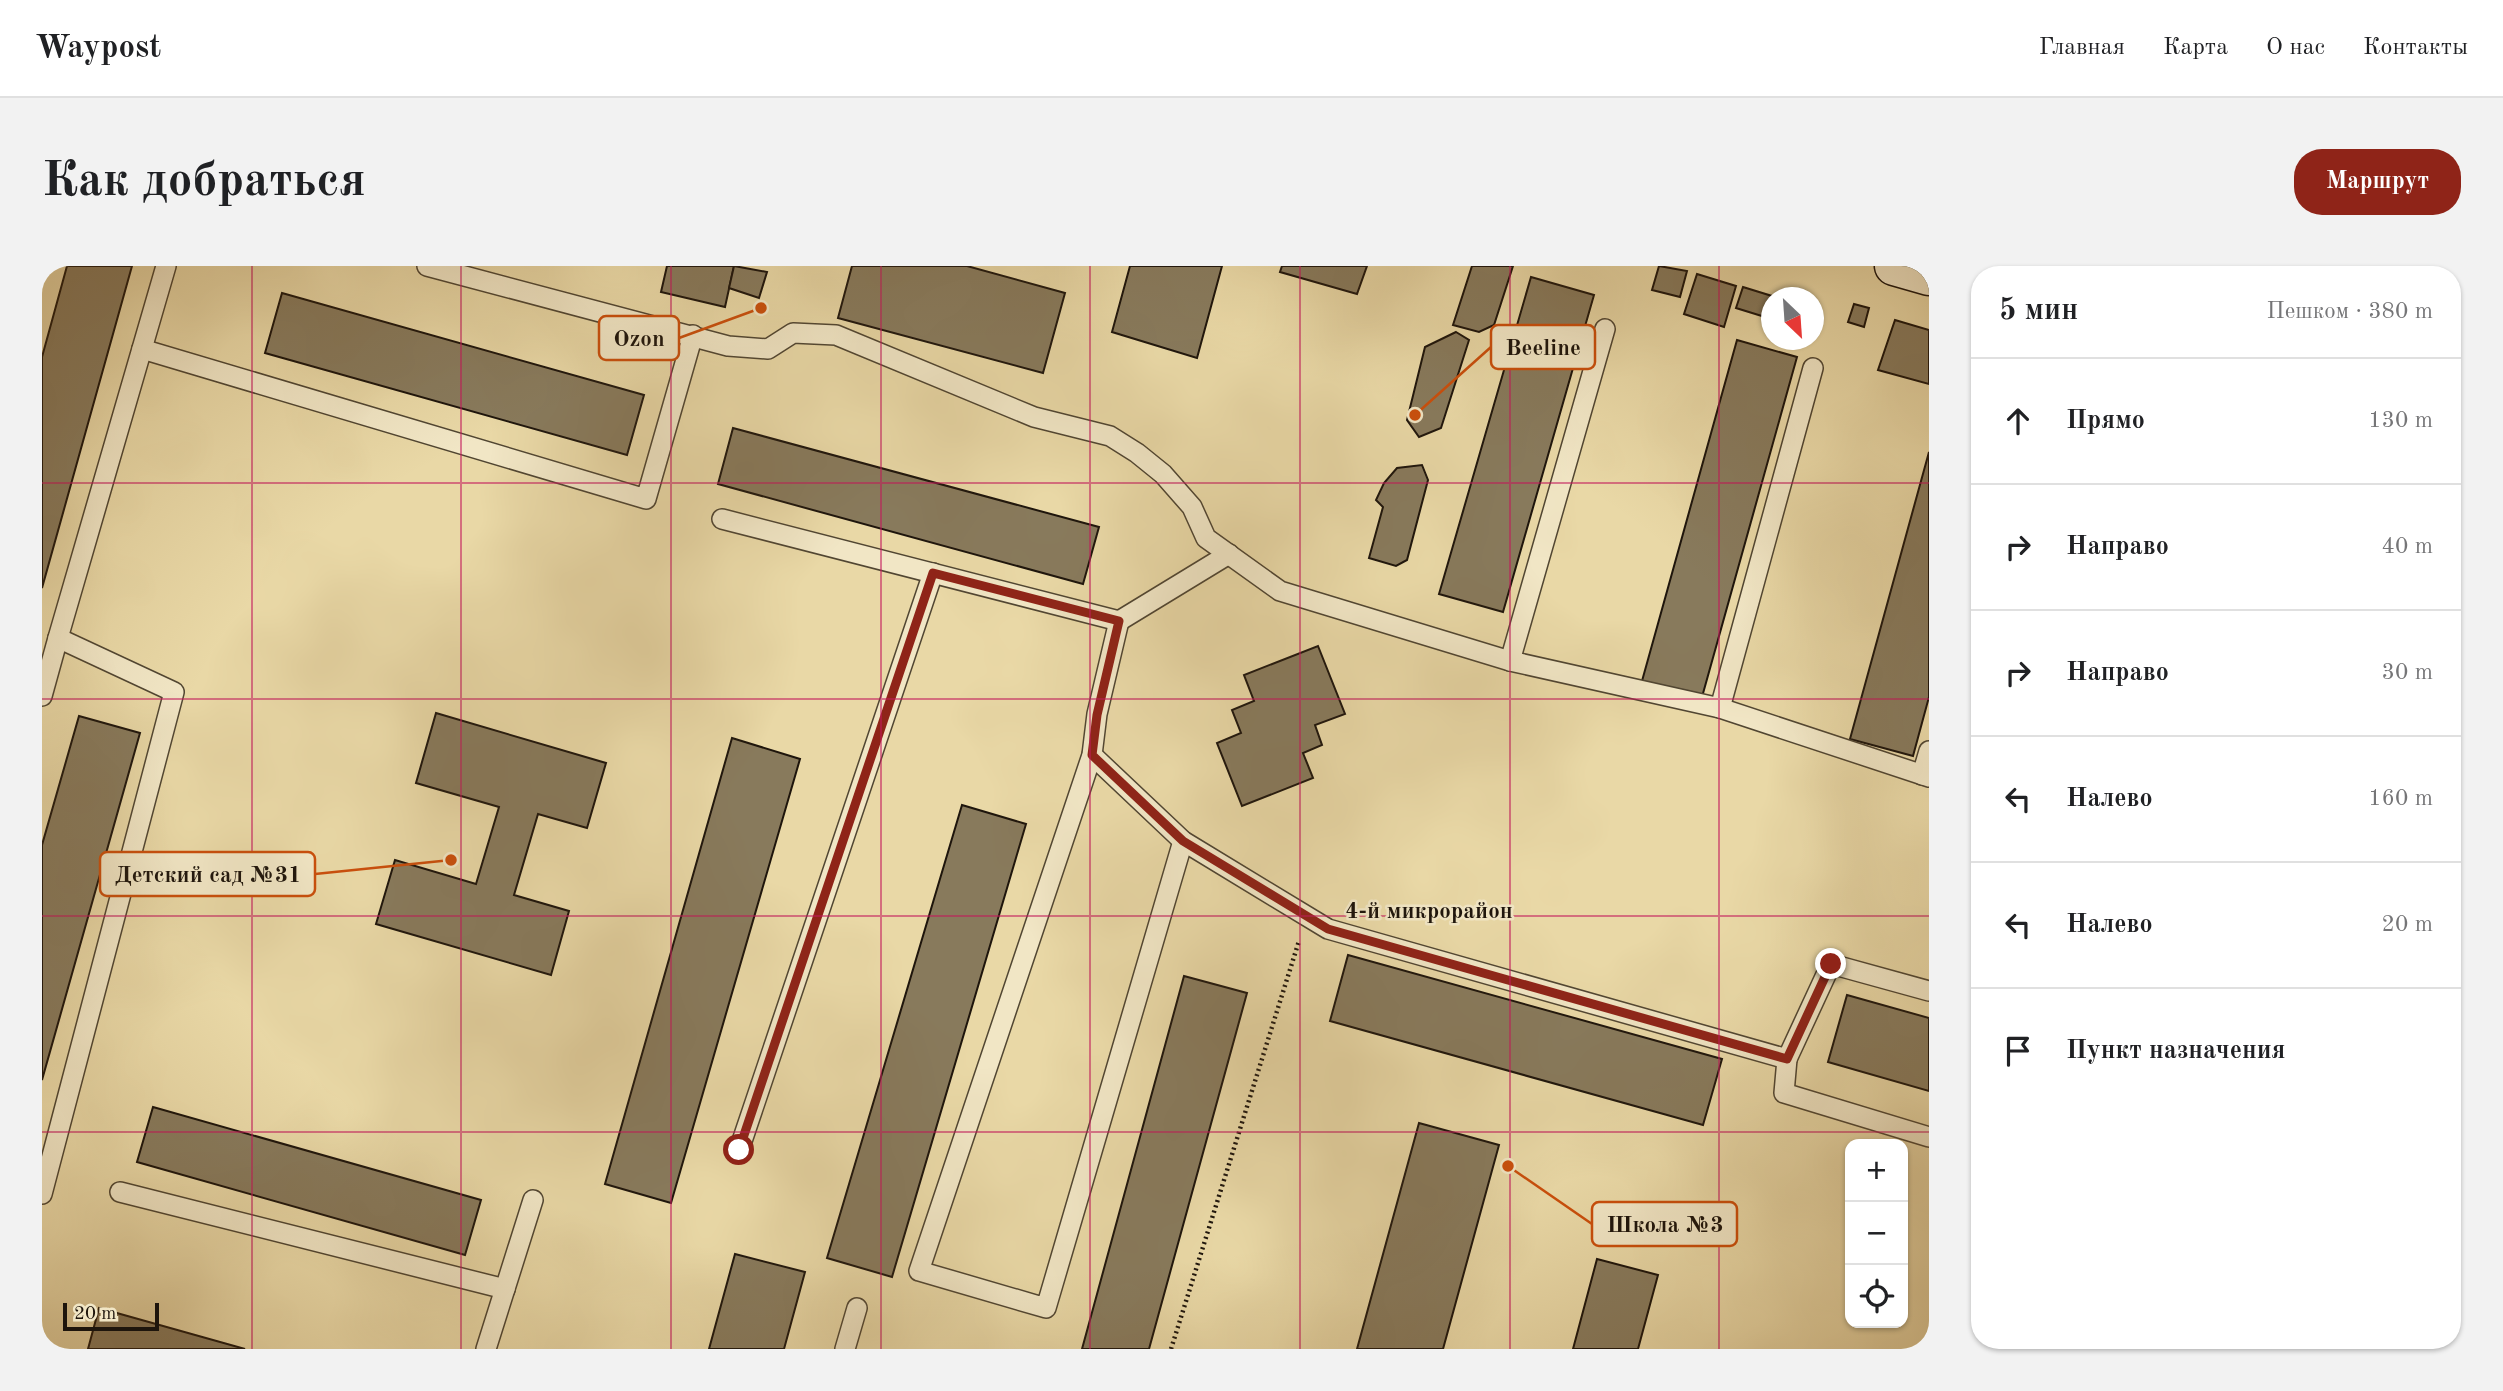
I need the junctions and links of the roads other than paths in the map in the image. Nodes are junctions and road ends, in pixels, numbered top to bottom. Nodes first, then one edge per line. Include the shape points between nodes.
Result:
1 (166, 266) edge
2 (427, 266) edge
3 (1894, 266) edge
4 (1929, 276) edge
5 (1605, 329) dead end
6 (692, 335) junction
7 (142, 349) junction
8 (1813, 368) dead end
9 (722, 519) dead end
10 (1229, 554) junction
11 (933, 573) junction
12 (1119, 621) junction
13 (58, 638) junction
14 (1510, 661) junction
15 (42, 696) edge
16 (1720, 708) junction
17 (1929, 751) edge
18 (1092, 755) junction
19 (1926, 776) edge
20 (1183, 841) junction
21 (1929, 991) edge
22 (1787, 1059) junction
23 (1929, 1137) edge
24 (739, 1150) dead end
25 (120, 1192) dead end
26 (42, 1194) edge
27 (533, 1200) dead end
28 (505, 1289) junction
29 (857, 1308) dead end
30 (486, 1349) edge
31 (845, 1349) edge

1 - 7 lane
2 - 6 lane
3 - 4 street
5 - 14 lane
6 - 7 lane via 646,499
6 - 10 lane via 728,346 768,349 793,333 836,335 1034,417 1110,436 1163,474 1192,507 1206,538
7 - 13 lane
8 - 16 lane
9 - 11 lane
10 - 12 lane
10 - 14 lane via 1280,591
11 - 12 lane
11 - 24 lane
12 - 18 lane
13 - 15 lane
13 - 26 lane via 174,692
14 - 16 lane
16 - 19 lane
17 - 19 lane
18 - 20 lane
18 - 20 lane via 919,1271 1046,1308
20 - 22 lane via 1328,929
21 - 22 lane via 1831,964
22 - 23 lane via 1784,1093
25 - 28 lane
27 - 28 lane
28 - 30 lane
29 - 31 lane

